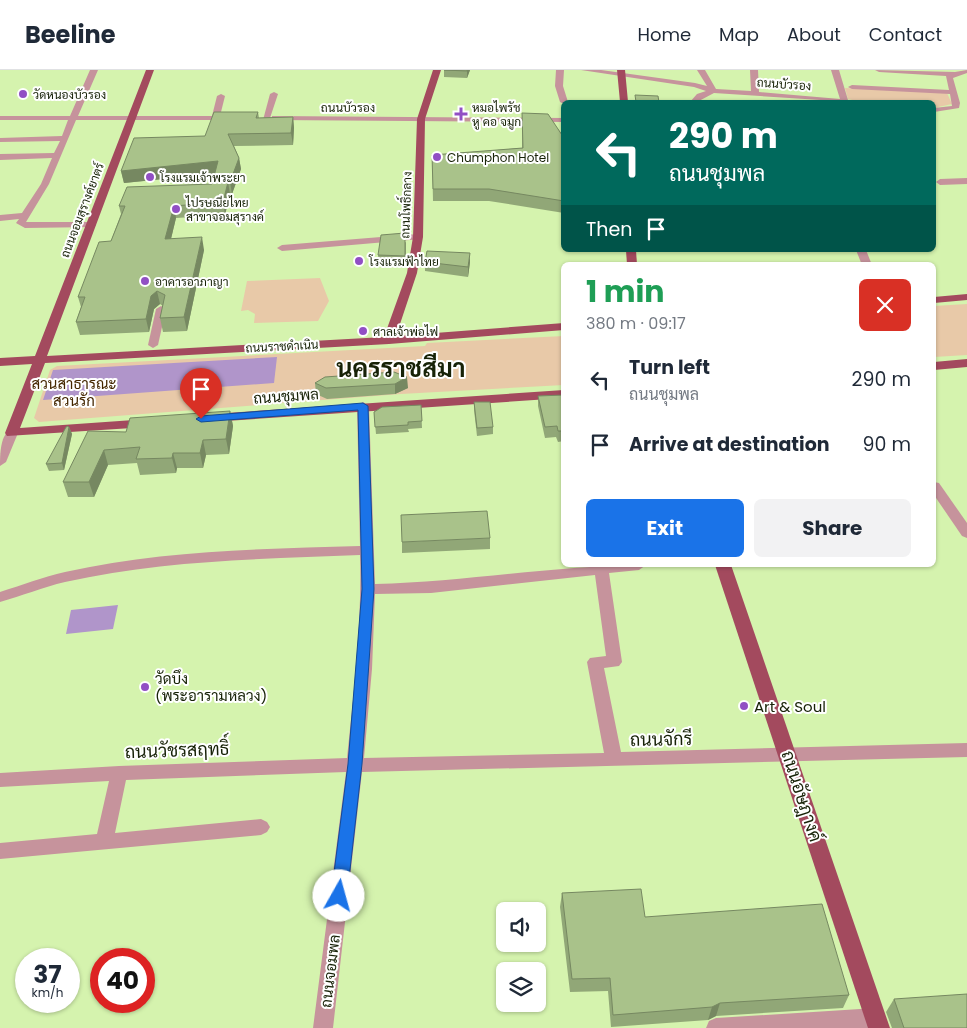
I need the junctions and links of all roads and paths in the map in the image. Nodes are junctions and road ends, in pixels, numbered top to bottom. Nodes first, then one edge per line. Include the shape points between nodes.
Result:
1 (94, 70) edge
2 (150, 70) edge
3 (437, 70) edge
4 (560, 70) edge
5 (585, 70) edge
6 (701, 70) edge
7 (754, 70) edge
8 (835, 70) edge
9 (879, 70) edge
10 (967, 71) edge
11 (622, 72) edge
12 (942, 72) edge
13 (953, 74) junction
14 (852, 87) dead end
15 (713, 91) junction
16 (953, 92) junction
17 (755, 93) junction
18 (274, 94) dead end
19 (221, 96) dead end
20 (563, 100) edge
21 (624, 100) edge
22 (695, 100) edge
23 (826, 100) edge
24 (845, 100) edge
25 (936, 110) edge
26 (72, 117) junction
27 (0, 118) edge
28 (132, 118) junction
29 (215, 118) junction
30 (239, 118) edge
31 (421, 118) junction
32 (561, 120) edge
33 (65, 138) junction
34 (0, 140) edge
35 (58, 155) junction
36 (0, 157) edge
37 (967, 181) edge
38 (940, 182) dead end
39 (25, 215) junction
40 (0, 218) edge
41 (90, 225) junction
42 (418, 237) junction
43 (282, 248) dead end
44 (967, 298) edge
45 (936, 300) edge
46 (161, 309) edge
47 (561, 326) edge
48 (390, 340) junction
49 (153, 345) dead end
50 (39, 360) junction
51 (0, 362) edge
52 (967, 364) edge
53 (936, 366) edge
54 (561, 394) edge
55 (363, 406) junction
56 (201, 419) edge
57 (162, 422) edge
58 (12, 433) junction
59 (0, 462) edge
60 (936, 489) edge
61 (967, 532) edge
62 (367, 550) junction
63 (620, 567) edge
64 (724, 567) edge
65 (601, 569) junction
66 (368, 589) junction
67 (0, 597) edge
68 (967, 750) edge
69 (789, 756) junction
70 (614, 760) junction
71 (355, 764) junction
72 (119, 773) junction
73 (0, 780) edge
74 (261, 827) dead end
75 (104, 842) junction
76 (0, 851) edge
77 (877, 1023) edge
78 (323, 1028) edge
79 (716, 1028) edge

1 - 26 street
2 - 28 main road, ถนนจอมสุรางค์ยาตร์
3 - 31 main road, ถนนโพธิ์กลาง
4 - 20 street via 558,86
5 - 11 street, ถนนบัวรอง
6 - 15 street
7 - 17 street
8 - 24 street
9 - 12 street
10 - 13 street
11 - 15 street, ถนนบัวรอง
11 - 21 main road
12 - 13 street
13 - 16 street via 949,77
14 - 16 street
15 - 17 street, ถนนบัวรอง
15 - 22 street
16 - 25 street via 955,108
17 - 23 street, ถนนบัวรอง
18 - 31 street, ถนนบัวรอง via 261,118
19 - 29 street
26 - 27 street
26 - 28 street
26 - 33 street
28 - 29 street
28 - 41 main road, ถนนจอมสุรางค์ยาตร์
29 - 30 street
31 - 32 street, ถนนบัวรอง
31 - 42 main road, ถนนโพธิ์กลาง
33 - 34 street
33 - 35 street
35 - 36 street
35 - 39 street via 45,184
37 - 38 street
39 - 40 street
39 - 41 street via 21,223 25,225
41 - 50 main road, ถนนจอมสุรางค์ยาตร์
42 - 43 street
42 - 48 main road, ถนนโพธิ์กลาง via 412,273
44 - 45 main road
46 - 49 street
47 - 48 main road, ถนนราชดำเนิน
48 - 50 main road, ถนนราชดำเนิน
50 - 51 main road, ถนนราชดำเนิน
50 - 58 main road, ถนนจอมสุรางค์ยาตร์
52 - 53 main road
54 - 55 main road, ถนนชุมพล
55 - 56 main road, ถนนชุมพล
55 - 62 street, ถนนจอมพล
57 - 58 main road
58 - 59 street
60 - 61 street
62 - 66 street, ถนนจอมพล
62 - 67 street via 159,563 63,578
63 - 65 street
64 - 69 main road, ถนนอัษฎางค์
65 - 66 street via 431,588
65 - 70 street via 614,662 595,662
66 - 71 street, ถนนจอมพล
68 - 69 street, ถนนจักรี
69 - 70 street, ถนนจักรี
69 - 77 main road, ถนนอัษฎางค์
70 - 71 street, ถนนจักรี
71 - 72 street, ถนนวัชรสฤทธิ์
71 - 78 street, ถนนจอมพล
72 - 73 street, ถนนวัชรสฤทธิ์
72 - 75 street
74 - 75 street
75 - 76 street
77 - 79 street

